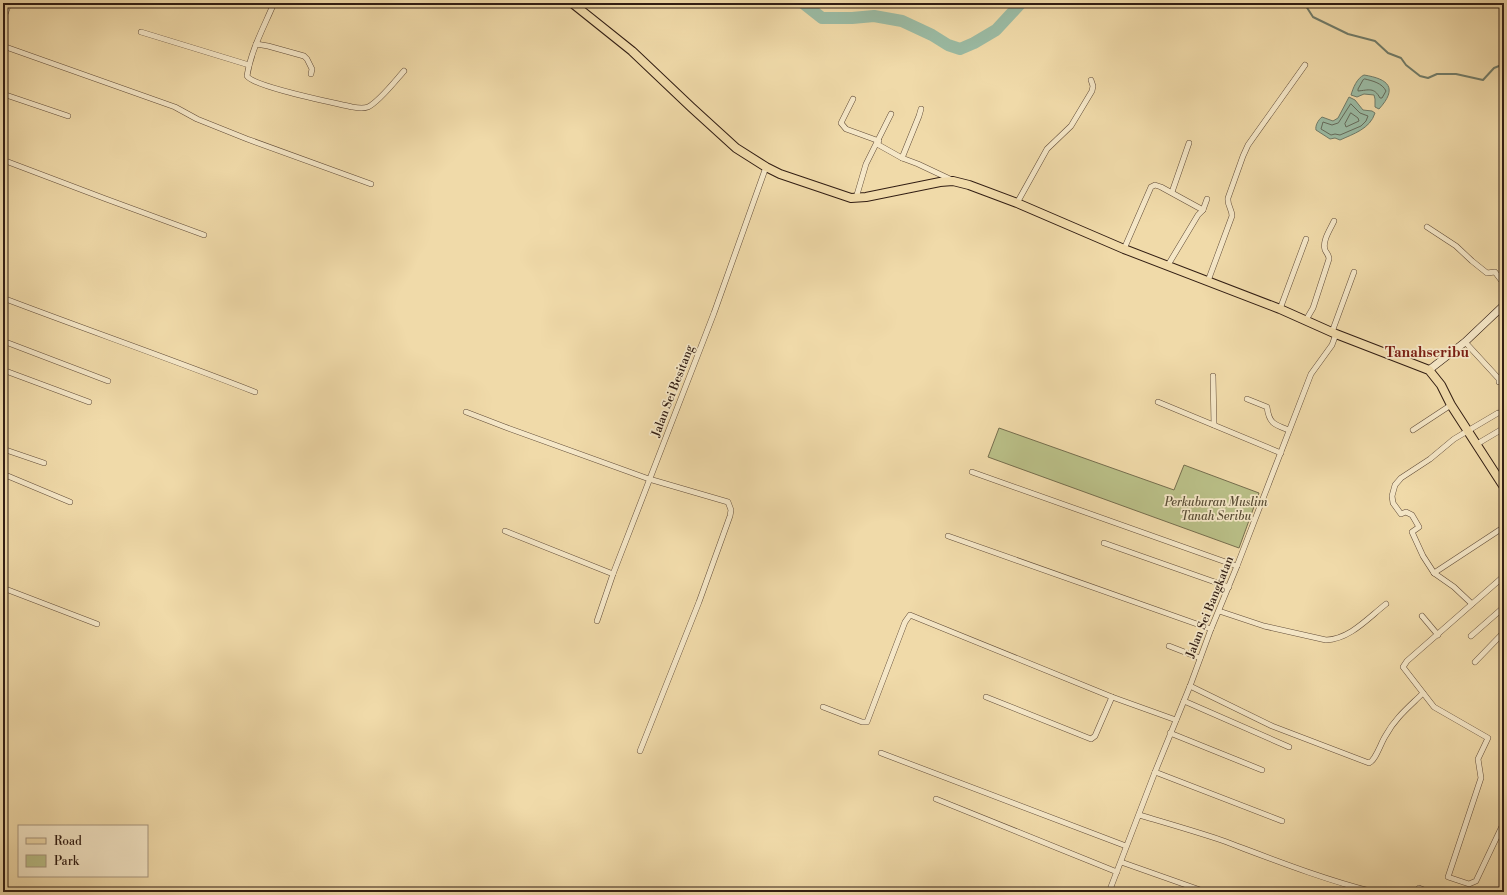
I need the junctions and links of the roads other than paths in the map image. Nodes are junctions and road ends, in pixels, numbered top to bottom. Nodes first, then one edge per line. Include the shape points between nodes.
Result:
1 (9, 3) edge
2 (274, 3) edge
3 (572, 3) edge
4 (3, 20) edge
5 (141, 32) dead end
6 (256, 44) junction
7 (3, 46) edge
8 (249, 65) junction
9 (1305, 65) dead end
10 (404, 71) dead end
11 (311, 74) dead end
12 (1091, 80) dead end
13 (3, 94) edge
14 (853, 99) dead end
15 (921, 109) dead end
16 (891, 114) dead end
17 (68, 116) dead end
18 (878, 143) junction
19 (1189, 143) dead end
20 (902, 158) junction
21 (3, 160) edge
22 (766, 167) junction
23 (953, 181) junction
24 (371, 184) dead end
25 (1172, 192) junction
26 (856, 198) junction
27 (1207, 199) dead end
28 (1017, 203) junction
29 (1203, 210) junction
30 (1334, 221) dead end
31 (1427, 227) dead end
32 (204, 235) dead end
33 (1306, 239) dead end
34 (1124, 249) junction
35 (1168, 265) junction
36 (1354, 272) dead end
37 (1208, 281) junction
38 (1504, 284) edge
39 (3, 298) edge
40 (1504, 305) edge
41 (1280, 309) junction
42 (1306, 320) junction
43 (1334, 333) junction
44 (3, 341) edge
45 (1465, 342) junction
46 (3, 370) edge
47 (1429, 370) junction
48 (1213, 376) dead end
49 (1504, 378) edge
50 (108, 381) dead end
51 (255, 392) dead end
52 (1247, 399) dead end
53 (89, 402) dead end
54 (1158, 402) dead end
55 (1451, 405) junction
56 (466, 412) dead end
57 (1498, 413) dead end
58 (1214, 425) junction
59 (1504, 428) edge
60 (1289, 430) junction
61 (1412, 430) dead end
62 (1468, 430) junction
63 (1477, 444) junction
64 (3, 449) edge
65 (1281, 453) junction
66 (44, 463) dead end
67 (972, 472) dead end
68 (3, 474) edge
69 (649, 479) junction
70 (1503, 485) edge
71 (70, 502) dead end
72 (1504, 527) edge
73 (505, 532) dead end
74 (948, 536) dead end
75 (1104, 542) dead end
76 (1237, 566) junction
77 (1434, 573) junction
78 (613, 574) junction
79 (1504, 576) edge
80 (1229, 587) junction
81 (3, 588) edge
82 (1386, 604) dead end
83 (1472, 604) junction
84 (1504, 608) edge
85 (1219, 611) junction
86 (1422, 616) dead end
87 (597, 621) dead end
88 (97, 624) dead end
89 (1211, 629) junction
90 (1504, 632) edge
91 (1438, 635) junction
92 (1471, 636) dead end
93 (1169, 646) dead end
94 (1200, 658) junction
95 (1475, 662) dead end
96 (1190, 686) junction
97 (1423, 693) junction
98 (1112, 697) junction
99 (986, 698) dead end
100 (1184, 701) junction
101 (823, 707) dead end
102 (1176, 720) junction
103 (1170, 733) junction
104 (1290, 747) dead end
105 (640, 751) dead end
106 (881, 753) dead end
107 (1262, 770) dead end
108 (1154, 772) junction
109 (936, 799) dead end
110 (1139, 814) junction
111 (1282, 821) dead end
112 (1504, 822) edge
113 (1126, 846) junction
114 (1121, 862) junction
115 (1116, 872) junction
116 (1109, 892) edge
117 (1206, 892) edge
118 (1374, 892) edge
119 (1417, 892) edge
120 (1430, 892) edge

1 - 4 street
2 - 6 street
3 - 22 main road via 632,51 736,148
5 - 8 street
6 - 8 street
6 - 11 street via 304,56 312,69
7 - 24 street via 174,107 182,113 247,139
8 - 10 street via 247,76 252,81 352,108 369,106
9 - 37 street via 1248,145 1243,156 1227,201 1232,216
12 - 28 street via 1092,91 1072,126 1047,149
13 - 17 street
14 - 18 street via 841,123 846,129
15 - 20 street
16 - 18 street
18 - 20 street
18 - 26 street via 866,164
19 - 25 street
20 - 23 street
21 - 32 street
22 - 26 main road via 801,182
22 - 69 street, Jalan Sei Besitang via 714,313
23 - 26 main road
23 - 28 main road
25 - 29 street
25 - 34 street via 1155,185 1151,187
27 - 29 street
28 - 34 main road
29 - 35 street
30 - 42 street via 1324,242 1329,259 1313,308
31 - 38 street via 1456,246 1487,273 1495,272
33 - 41 street
34 - 35 main road
35 - 37 main road
36 - 43 street, Jalan Sei Bangkatan
37 - 41 main road
39 - 51 street
40 - 45 main road
41 - 42 main road
42 - 43 main road
43 - 47 main road
43 - 60 street, Jalan Sei Bangkatan via 1332,345 1311,374
44 - 50 street
45 - 47 main road
45 - 49 street via 1499,382
46 - 53 street
47 - 55 main road via 1441,385
48 - 58 street
52 - 60 street via 1267,407 1271,422
54 - 58 street
55 - 61 street
55 - 62 main road
56 - 69 street
57 - 62 street
58 - 65 street
59 - 63 street
60 - 65 street, Jalan Sei Bangkatan
62 - 63 main road
62 - 77 street via 1401,478 1395,485 1392,496 1396,509 1401,514 1406,512 1412,515 1419,527 1412,532
63 - 70 main road
64 - 66 street
65 - 76 street, Jalan Sei Bangkatan
67 - 76 street
68 - 71 street
69 - 78 street, Jalan Sei Besitang
69 - 105 street via 727,500 731,510 699,602
72 - 77 street
73 - 78 street
74 - 89 street
75 - 80 street
76 - 80 street, Jalan Sei Bangkatan
77 - 83 street
78 - 87 street, Jalan Sei Besitang
79 - 83 street
80 - 85 street, Jalan Sei Bangkatan
81 - 88 street
82 - 85 street via 1348,634 1334,640 1264,626
83 - 91 street
84 - 92 street
85 - 89 street, Jalan Sei Bangkatan
86 - 91 street
89 - 94 street, Jalan Sei Bangkatan
90 - 95 street
91 - 97 street via 1407,660 1403,667
93 - 94 street
94 - 96 street, Jalan Sei Bangkatan
96 - 97 street via 1272,726 1369,764 1393,723
96 - 100 street, Jalan Sei Bangkatan
97 - 112 street via 1434,707 1488,738 1478,760 1481,778 1448,877 1469,884 1476,881
98 - 99 street via 1095,736 1091,738
98 - 101 street via 910,616 905,622 867,722
98 - 102 street
100 - 102 street, Jalan Sei Bangkatan
100 - 104 street
102 - 103 street, Jalan Sei Bangkatan
103 - 107 street
103 - 108 street, Jalan Sei Bangkatan
106 - 113 street
108 - 110 street, Jalan Sei Bangkatan
108 - 111 street
109 - 115 street
110 - 113 street, Jalan Sei Bangkatan
110 - 118 street
113 - 114 street, Jalan Sei Bangkatan
114 - 115 street, Jalan Sei Bangkatan
114 - 117 street
115 - 116 street, Jalan Sei Bangkatan
119 - 120 street via 1419,888

